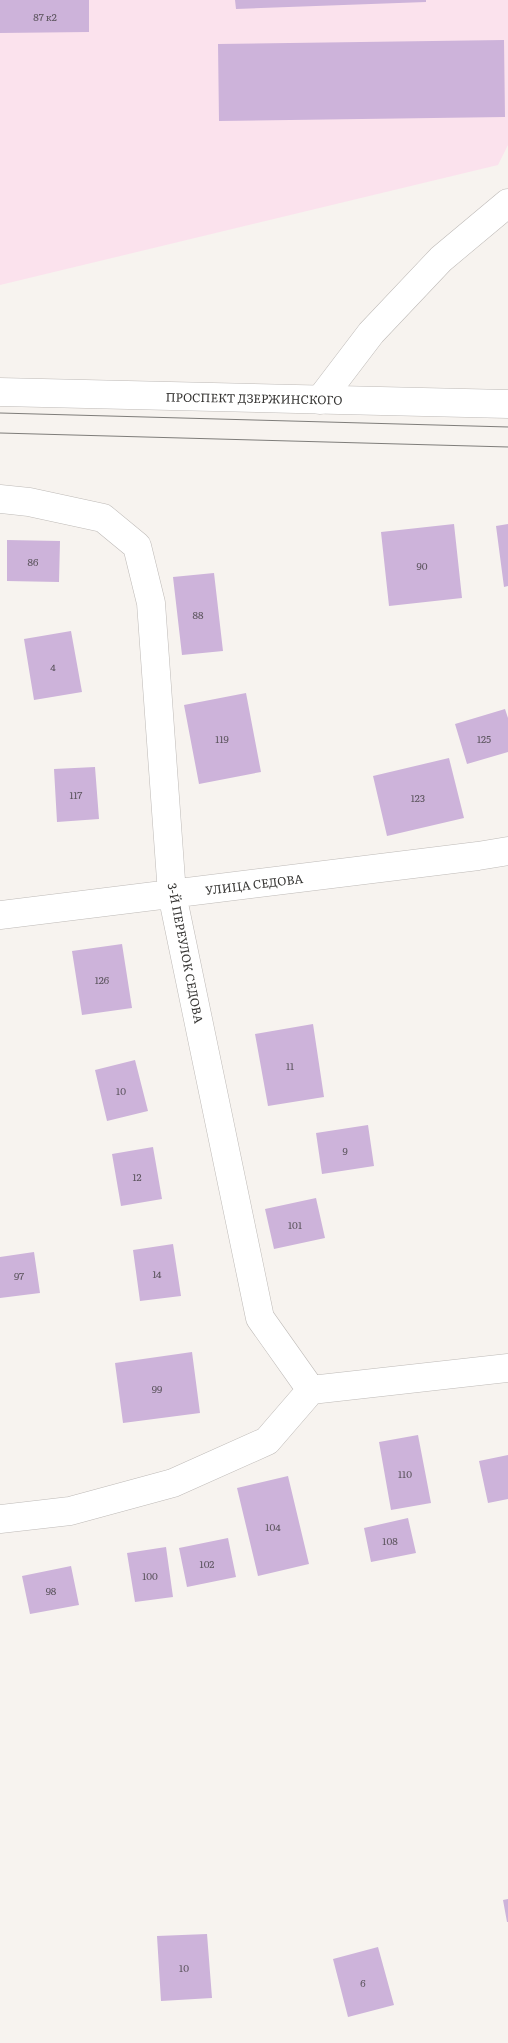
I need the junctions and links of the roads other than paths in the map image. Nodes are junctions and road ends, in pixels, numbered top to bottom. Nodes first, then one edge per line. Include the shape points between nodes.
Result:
1 (508, 203) edge
2 (0, 392) edge
3 (320, 400) junction
4 (508, 404) edge
5 (0, 499) edge
6 (508, 851) edge
7 (172, 894) junction
8 (0, 915) edge
9 (508, 1368) edge
10 (311, 1390) junction
11 (0, 1519) edge

1 - 3 street via 441,259 377,326
2 - 3 street, ПРОСПЕКТ ДЗЕРЖИНСКОГО
3 - 4 street, ПРОСПЕКТ ДЗЕРЖИНСКОГО
5 - 7 street, 3-Й ПЕРЕУЛОК СЕДОВА via 103,518 137,546 151,603
6 - 7 street, УЛИЦА СЕДОВА
7 - 8 street, УЛИЦА СЕДОВА
7 - 10 street, 3-Й ПЕРЕУЛОК СЕДОВА via 260,1318
9 - 10 street
10 - 11 street via 267,1441 172,1483 70,1511

